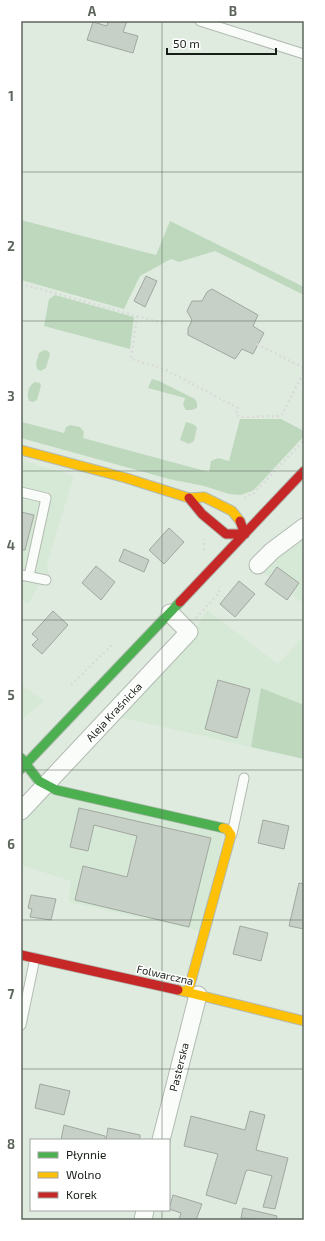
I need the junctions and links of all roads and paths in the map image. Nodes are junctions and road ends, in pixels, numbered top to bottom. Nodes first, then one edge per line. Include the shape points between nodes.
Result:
1 (200, 21) edge
2 (304, 54) edge
3 (21, 284) edge
4 (137, 316) junction
5 (166, 324) dead end
6 (257, 344) dead end
7 (304, 368) edge
8 (304, 372) edge
9 (304, 440) edge
10 (21, 450) edge
11 (304, 471) edge
12 (21, 492) edge
13 (189, 498) junction
14 (241, 498) dead end
15 (304, 527) edge
16 (245, 534) junction
17 (258, 565) dead end
18 (25, 575) edge
19 (46, 580) dead end
20 (170, 613) junction
21 (22, 764) edge
22 (244, 778) dead end
23 (44, 786) junction
24 (21, 812) edge
25 (231, 835) junction
26 (21, 955) edge
27 (35, 958) junction
28 (193, 994) junction
29 (304, 1021) edge
30 (21, 1025) edge
31 (161, 1139) edge

1 - 2 lane
3 - 4 path
4 - 5 path
4 - 8 path via 131,359 164,369 238,408 236,414 242,417 281,416
6 - 7 path
9 - 14 path via 254,493
10 - 13 street
11 - 16 street
12 - 18 lane via 46,498
13 - 16 street via 202,514 226,534
13 - 16 street via 204,497 232,511 239,518
15 - 17 street
16 - 20 street
18 - 19 lane
20 - 21 street
20 - 23 street, Aleja Kraśnicka via 189,632
21 - 23 street
22 - 25 lane
23 - 24 street, Aleja Kraśnicka
23 - 25 street via 226,829
25 - 28 street
26 - 27 street, Folwarczna
27 - 28 street, Folwarczna
27 - 30 lane
28 - 29 street, Folwarczna
28 - 31 street, Pasterska

